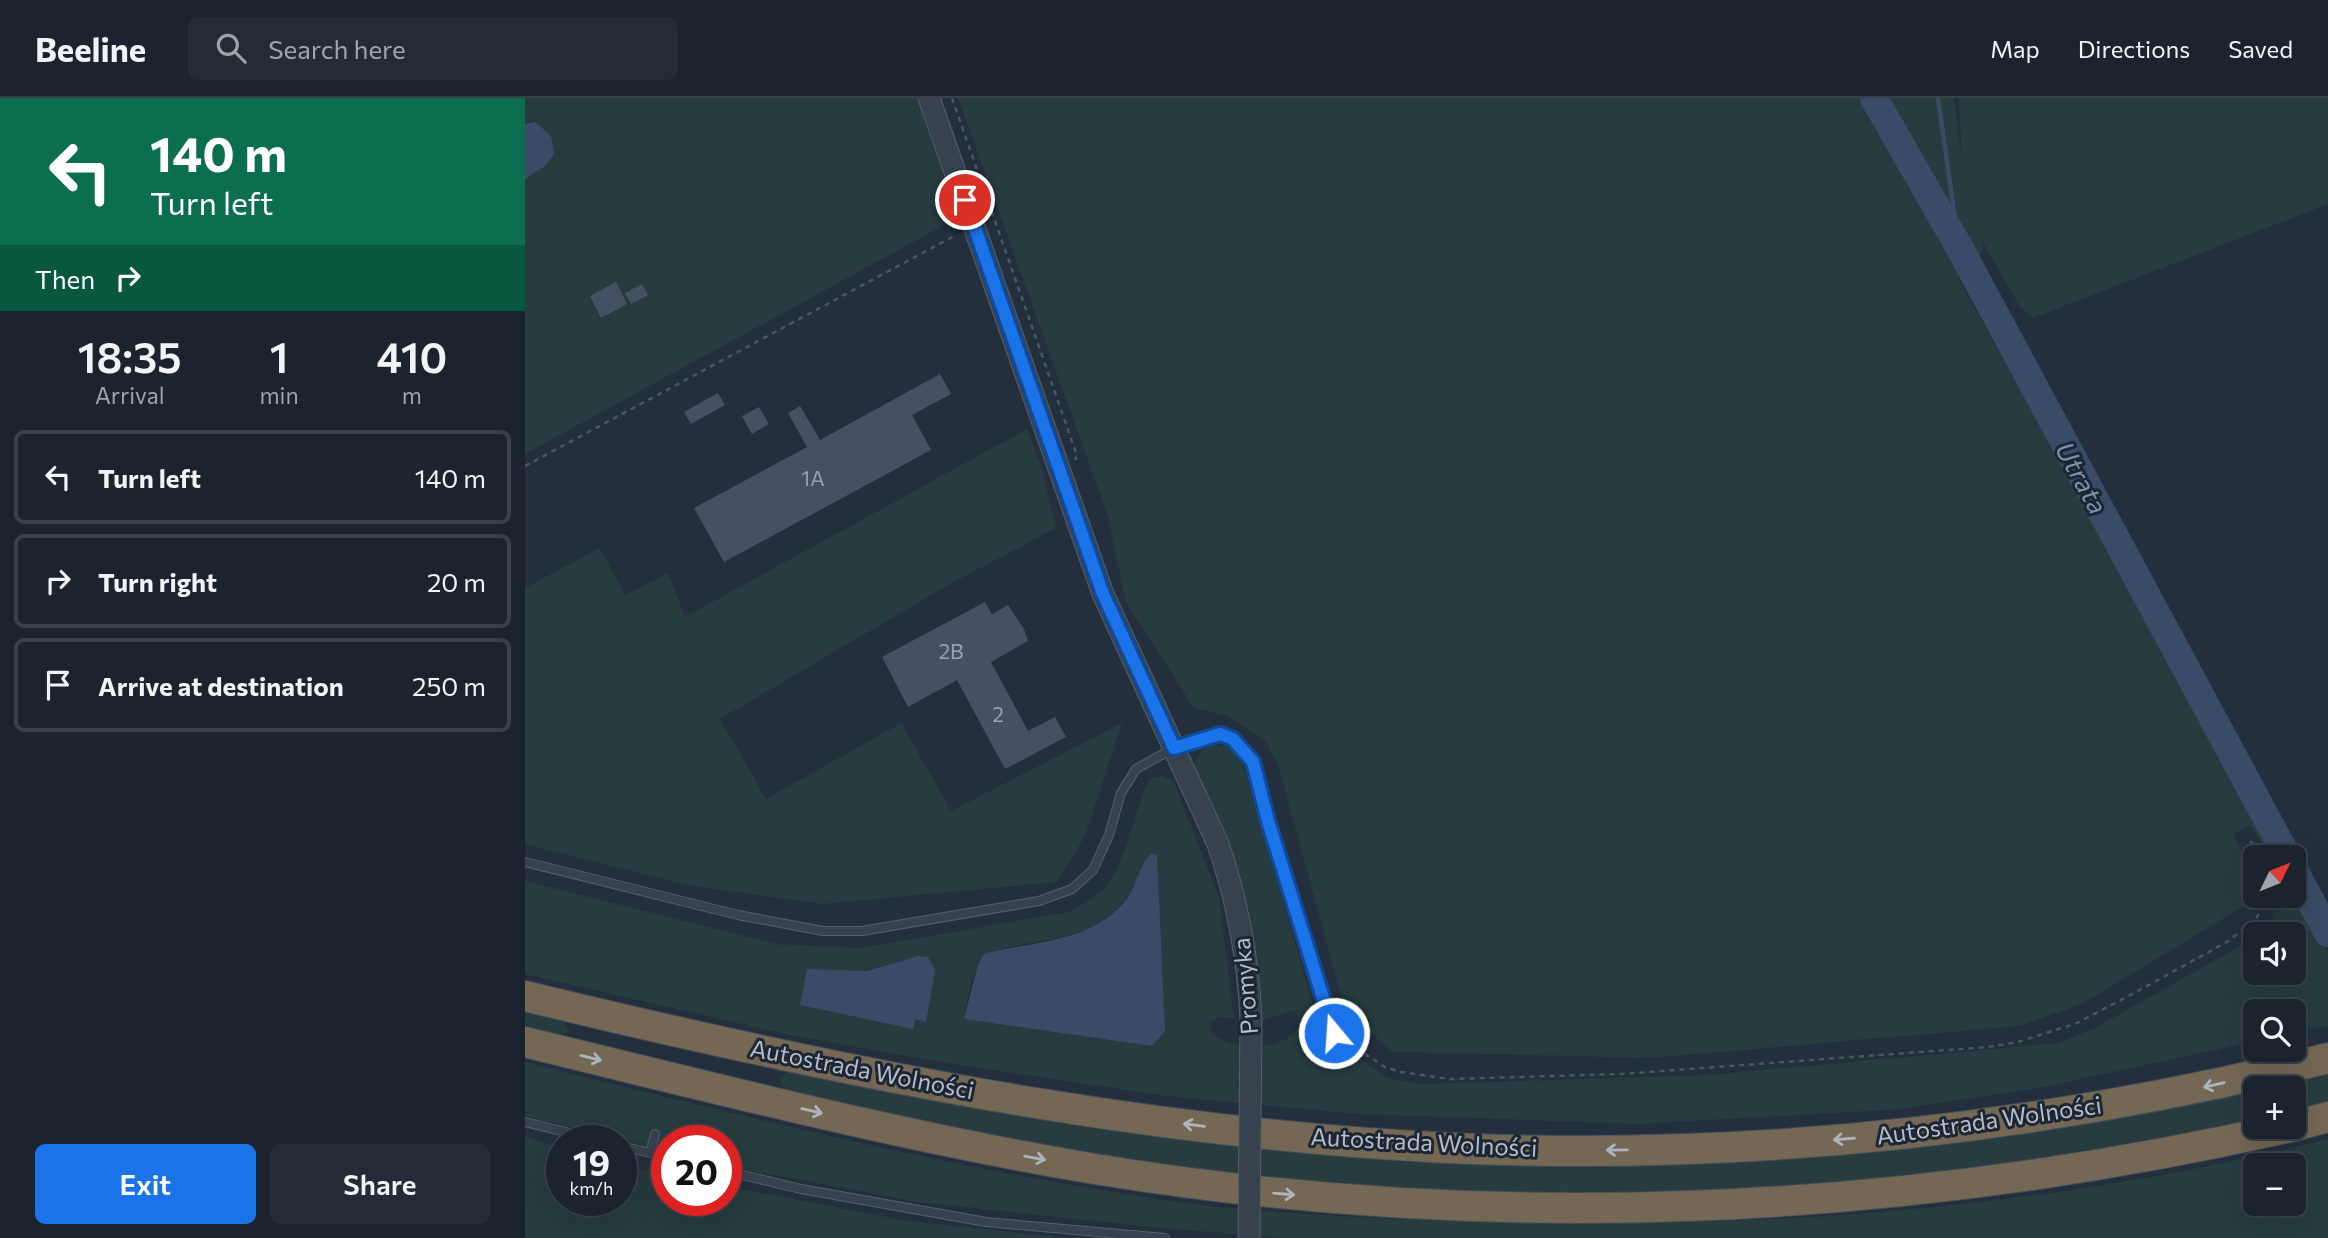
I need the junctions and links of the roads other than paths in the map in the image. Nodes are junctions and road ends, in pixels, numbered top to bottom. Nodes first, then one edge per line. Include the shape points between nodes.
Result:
1 (929, 98) edge
2 (1174, 748) junction
3 (525, 862) edge
4 (525, 996) edge
5 (525, 1042) edge
6 (2328, 1058) edge
7 (1341, 1059) dead end
8 (2328, 1117) edge
9 (525, 1122) edge
10 (2306, 1122) edge
11 (546, 1127) edge
12 (2243, 1136) edge
13 (651, 1149) edge
14 (637, 1150) edge
15 (650, 1153) joint
16 (742, 1175) edge
17 (1165, 1238) edge
18 (1249, 1238) edge

1 - 2 street, Promyka via 1103,594
2 - 3 lane via 1142,764 1125,783 1101,857 1084,879 1057,896 1006,906 862,931 823,931 750,918
2 - 7 lane via 1220,734 1233,739 1253,762
2 - 18 street, Promyka, bridge via 1233,886 1249,976
6 -> 4 highway, Autostrada Wolności via 2119,1104 1937,1132 1756,1147 1557,1151 1328,1139 1102,1112 766,1052
5 -> 12 highway, Autostrada Wolności via 872,1125 1096,1169 1266,1192 1438,1205 1633,1209 1858,1197 2098,1166
8 - 10 highway, Autostrada Wolności
9 - 11 lane
13 - 15 lane
14 - 15 lane
16 - 17 lane via 986,1222

